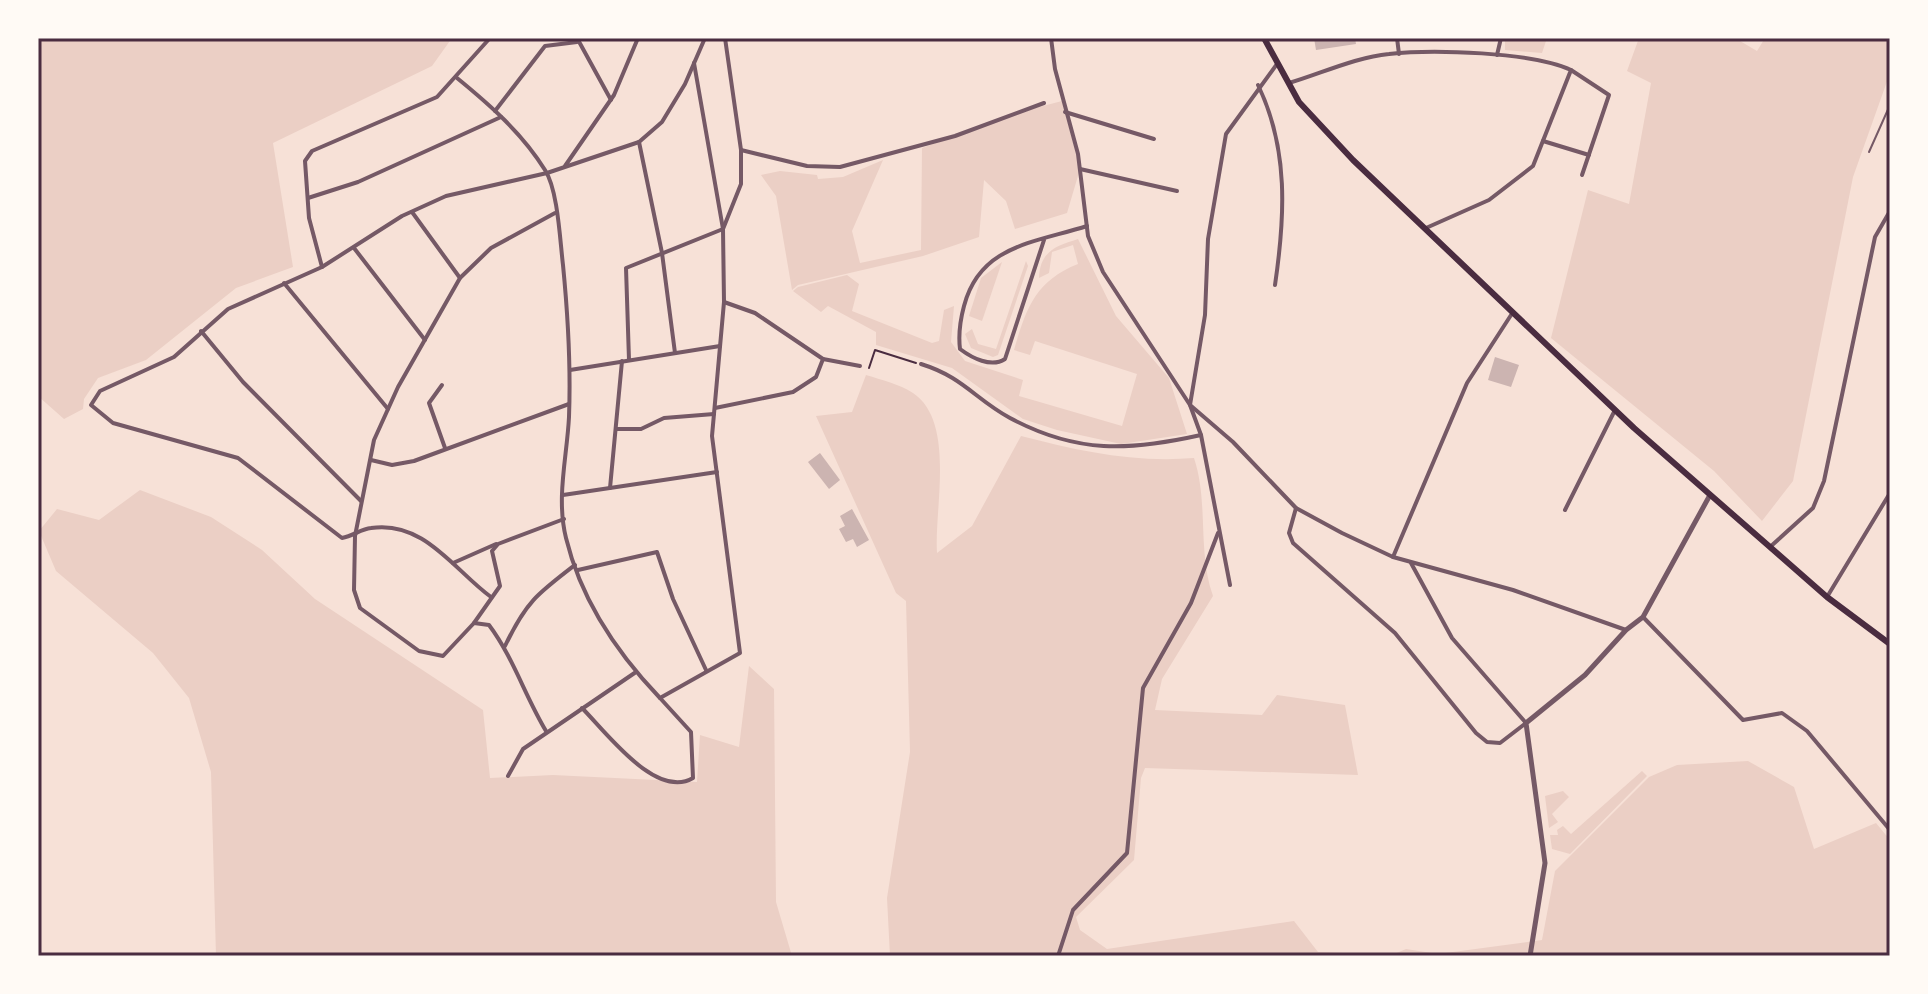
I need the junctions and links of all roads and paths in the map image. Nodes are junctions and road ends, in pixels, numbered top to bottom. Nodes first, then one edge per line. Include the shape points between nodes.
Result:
1 (490, 38) edge
2 (638, 38) edge
3 (705, 38) edge
4 (725, 38) edge
5 (1051, 38) edge
6 (1264, 38) edge
7 (1397, 38) edge
8 (1501, 38) edge
9 (577, 40) edge
10 (1399, 54) junction
11 (1497, 55) junction
12 (694, 63) junction
13 (1278, 63) junction
14 (1571, 70) junction
15 (457, 78) junction
16 (1289, 83) junction
17 (1258, 85) junction
18 (611, 100) junction
19 (1044, 103) dead end
20 (1890, 105) edge
21 (495, 111) junction
22 (1065, 112) junction
23 (501, 117) junction
24 (1154, 139) dead end
25 (1543, 141) junction
26 (639, 142) junction
27 (741, 150) junction
28 (1869, 152) dead end
29 (1589, 155) junction
30 (563, 168) junction
31 (1080, 169) junction
32 (547, 173) junction
33 (1582, 175) dead end
34 (1177, 191) dead end
35 (308, 198) junction
36 (412, 211) junction
37 (1890, 211) edge
38 (555, 213) junction
39 (1087, 226) junction
40 (723, 229) junction
41 (1425, 229) junction
42 (1044, 240) junction
43 (354, 248) junction
44 (662, 253) junction
45 (322, 267) junction
46 (460, 278) junction
47 (284, 283) junction
48 (1275, 285) dead end
49 (724, 302) junction
50 (1513, 312) junction
51 (201, 331) junction
52 (425, 340) junction
53 (720, 346) junction
54 (675, 353) junction
55 (823, 359) junction
56 (629, 360) junction
57 (622, 361) junction
58 (921, 364) joint
59 (860, 366) dead end
60 (869, 368) dead end
61 (570, 370) junction
62 (442, 385) dead end
63 (569, 404) junction
64 (1190, 405) junction
65 (388, 409) junction
66 (1615, 410) junction
67 (714, 411) junction
68 (616, 429) junction
69 (1201, 435) junction
70 (446, 448) junction
71 (370, 460) junction
72 (717, 472) junction
73 (610, 488) junction
74 (1890, 493) edge
75 (563, 495) junction
76 (1710, 495) junction
77 (362, 502) junction
78 (1296, 508) junction
79 (1565, 510) dead end
80 (564, 519) junction
81 (1218, 533) junction
82 (355, 536) junction
83 (498, 544) junction
84 (1770, 547) junction
85 (1393, 557) junction
86 (1410, 562) junction
87 (452, 564) junction
88 (576, 564) junction
89 (578, 570) junction
90 (1230, 585) dead end
91 (491, 597) junction
92 (1827, 597) junction
93 (1643, 617) junction
94 (474, 623) junction
95 (1626, 630) junction
96 (1890, 644) edge
97 (505, 646) junction
98 (706, 671) junction
99 (636, 672) junction
100 (660, 698) junction
101 (582, 708) junction
102 (1526, 723) junction
103 (546, 731) junction
104 (508, 776) dead end
105 (1890, 830) edge
106 (1058, 956) edge
107 (1530, 956) edge

1 - 15 street
2 - 18 street
3 - 12 street
4 - 27 street
5 - 22 street
6 - 13 main road
7 - 10 street
8 - 11 street
9 - 18 street
9 - 21 street via 545,46
10 - 11 street
10 - 16 street
11 - 14 street via 1555,62
12 - 26 street via 662,122
12 - 40 street
13 - 16 main road
13 - 17 street
14 - 25 street
14 - 29 street via 1609,95
15 - 21 street
15 - 35 street via 418,107 312,151 305,161
16 - 41 main road via 1335,141
17 - 48 street via 1272,114 1282,173 1284,227
17 - 64 street via 1226,134 1208,239 1205,315
18 - 30 street
19 - 27 street via 955,136 840,167 807,166
20 - 28 lane
21 - 23 street
22 - 24 street
22 - 31 street
23 - 32 street
23 - 35 street via 358,182
25 - 29 street
25 - 41 street via 1533,166 1489,200
26 - 30 street
26 - 44 street
27 - 40 street via 741,184
29 - 33 street
30 - 32 street
31 - 34 street
31 - 39 street
32 - 36 street via 446,196
32 - 38 street
35 - 45 street
36 - 43 street
36 - 46 street
37 - 84 street via 1875,237 1824,481 1813,508
38 - 46 street via 491,248
38 - 61 street
39 - 42 street
39 - 64 street via 1103,272
40 - 44 street
40 - 49 street
41 - 50 main road
42 - 42 street via 990,260 970,282 958,333 960,349 993,363 1005,359
43 - 45 street
43 - 52 street
44 - 54 street
44 - 56 street via 626,268
45 - 47 street
46 - 52 street
47 - 51 street via 228,309
47 - 65 street
49 - 53 street
49 - 55 street via 755,313
50 - 66 main road
50 - 85 street via 1467,383
51 - 77 street via 243,382
51 - 82 street via 174,357 100,391 91,405 113,423 238,458 342,538
52 - 65 street
53 - 54 street
53 - 67 street
54 - 56 street
55 - 59 street
55 - 67 street via 816,377 793,392
56 - 57 street
57 - 61 street
57 - 68 street
58 - 60 path via 875,350
58 - 69 street via 949,373 1009,417 1050,435 1117,449
61 - 63 street
62 - 70 street via 429,403
63 - 70 street
63 - 75 street
64 - 69 street
64 - 78 street
65 - 71 street
66 - 76 main road
66 - 79 street
67 - 68 street via 664,418 641,429
67 - 72 street
68 - 73 street
69 - 81 street
70 - 71 street via 392,465
71 - 77 street
72 - 73 street
72 - 98 street via 740,653
73 - 75 street
74 - 92 street
75 - 80 street
76 - 84 main road
76 - 93 street
77 - 82 street
78 - 85 street
78 - 102 street via 1289,533 1293,543 1395,633 1476,733 1487,742 1500,743
80 - 83 street
80 - 88 street
81 - 90 street
81 - 106 street via 1191,603 1143,688 1127,853 1073,910
82 - 87 street via 367,528 384,527 416,535 433,543
82 - 94 street via 354,590 360,608 407,643 443,656
83 - 87 street
83 - 91 street via 492,551 500,586
84 - 92 main road
85 - 86 street
86 - 95 street via 1513,590
86 - 102 street via 1452,638
87 - 91 street
88 - 89 street
88 - 97 street via 539,591
89 - 98 street via 657,552
89 - 99 street via 593,611
91 - 94 street
92 - 96 main road
93 - 95 street
93 - 105 street via 1743,720 1782,713 1807,731
94 - 97 street via 489,625
95 - 102 street via 1585,675
97 - 103 street via 523,693
98 - 100 street
99 - 100 street
99 - 101 street
100 - 101 street via 691,732 693,778 684,783 651,776
101 - 103 street
102 - 107 street via 1545,863
103 - 104 street via 523,749

